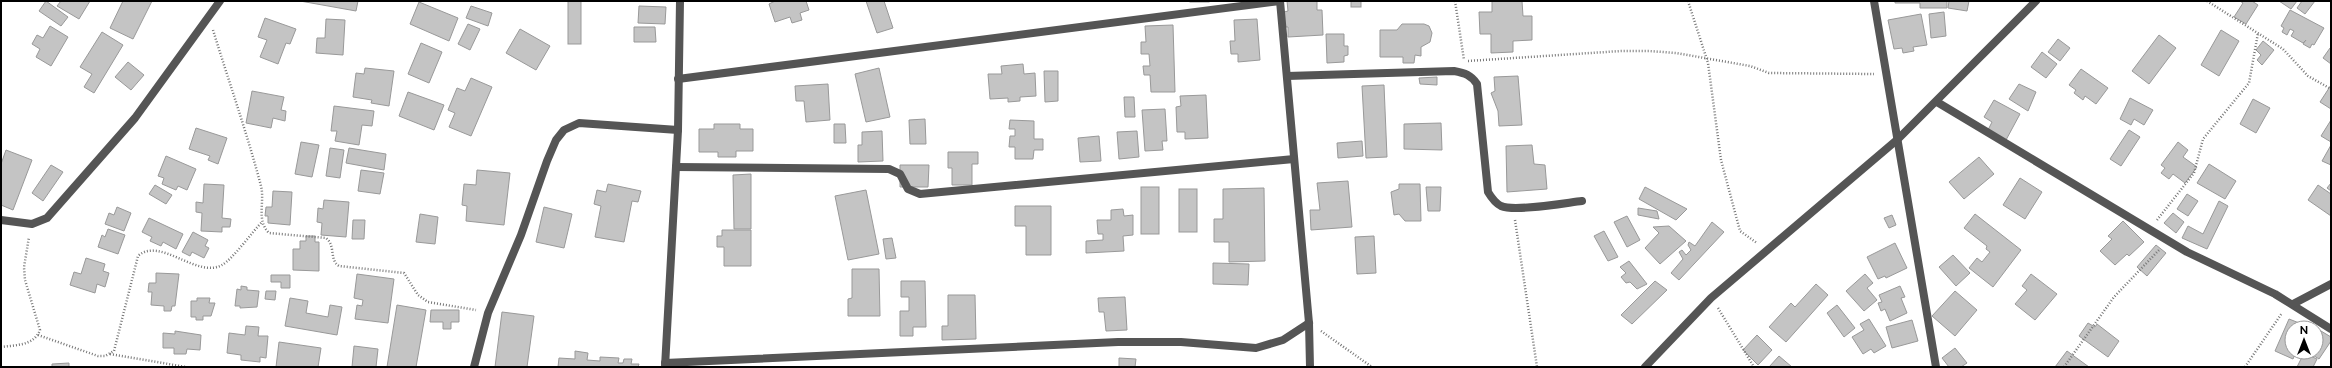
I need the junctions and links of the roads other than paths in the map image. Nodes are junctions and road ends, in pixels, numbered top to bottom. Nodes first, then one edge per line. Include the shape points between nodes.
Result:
1 (220, 1) edge
2 (680, 1) edge
3 (1280, 1) edge
4 (1874, 1) edge
5 (2036, 1) edge
6 (1287, 76) junction
7 (678, 79) junction
8 (1937, 102) junction
9 (678, 130) junction
10 (1898, 139) junction
11 (1294, 159) junction
12 (676, 167) junction
13 (1582, 201) dead end
14 (1, 220) edge
15 (2331, 284) edge
16 (2291, 303) junction
17 (1309, 323) junction
18 (2331, 329) edge
19 (665, 365) edge
20 (474, 367) edge
21 (1310, 367) edge
22 (1645, 367) edge
23 (1936, 367) edge

1 - 14 street via 135,118 47,218 32,224
2 - 7 street
3 - 6 street
3 - 7 street
4 - 10 street
5 - 8 street
6 - 11 street
6 - 13 street via 1454,71 1465,73 1477,84 1488,192 1493,200 1500,206 1513,208
7 - 9 street
8 - 10 street
8 - 16 street via 2168,241
9 - 12 street
9 - 20 street via 579,123 564,130 556,140 547,161 521,235 488,313
10 - 22 street via 1711,298
10 - 23 street
11 - 12 street via 920,194 908,190 900,174 889,169
11 - 17 street
12 - 19 street
15 - 16 street
16 - 18 street
17 - 19 street via 1283,340 1256,348 1181,342 1118,342
17 - 21 street

